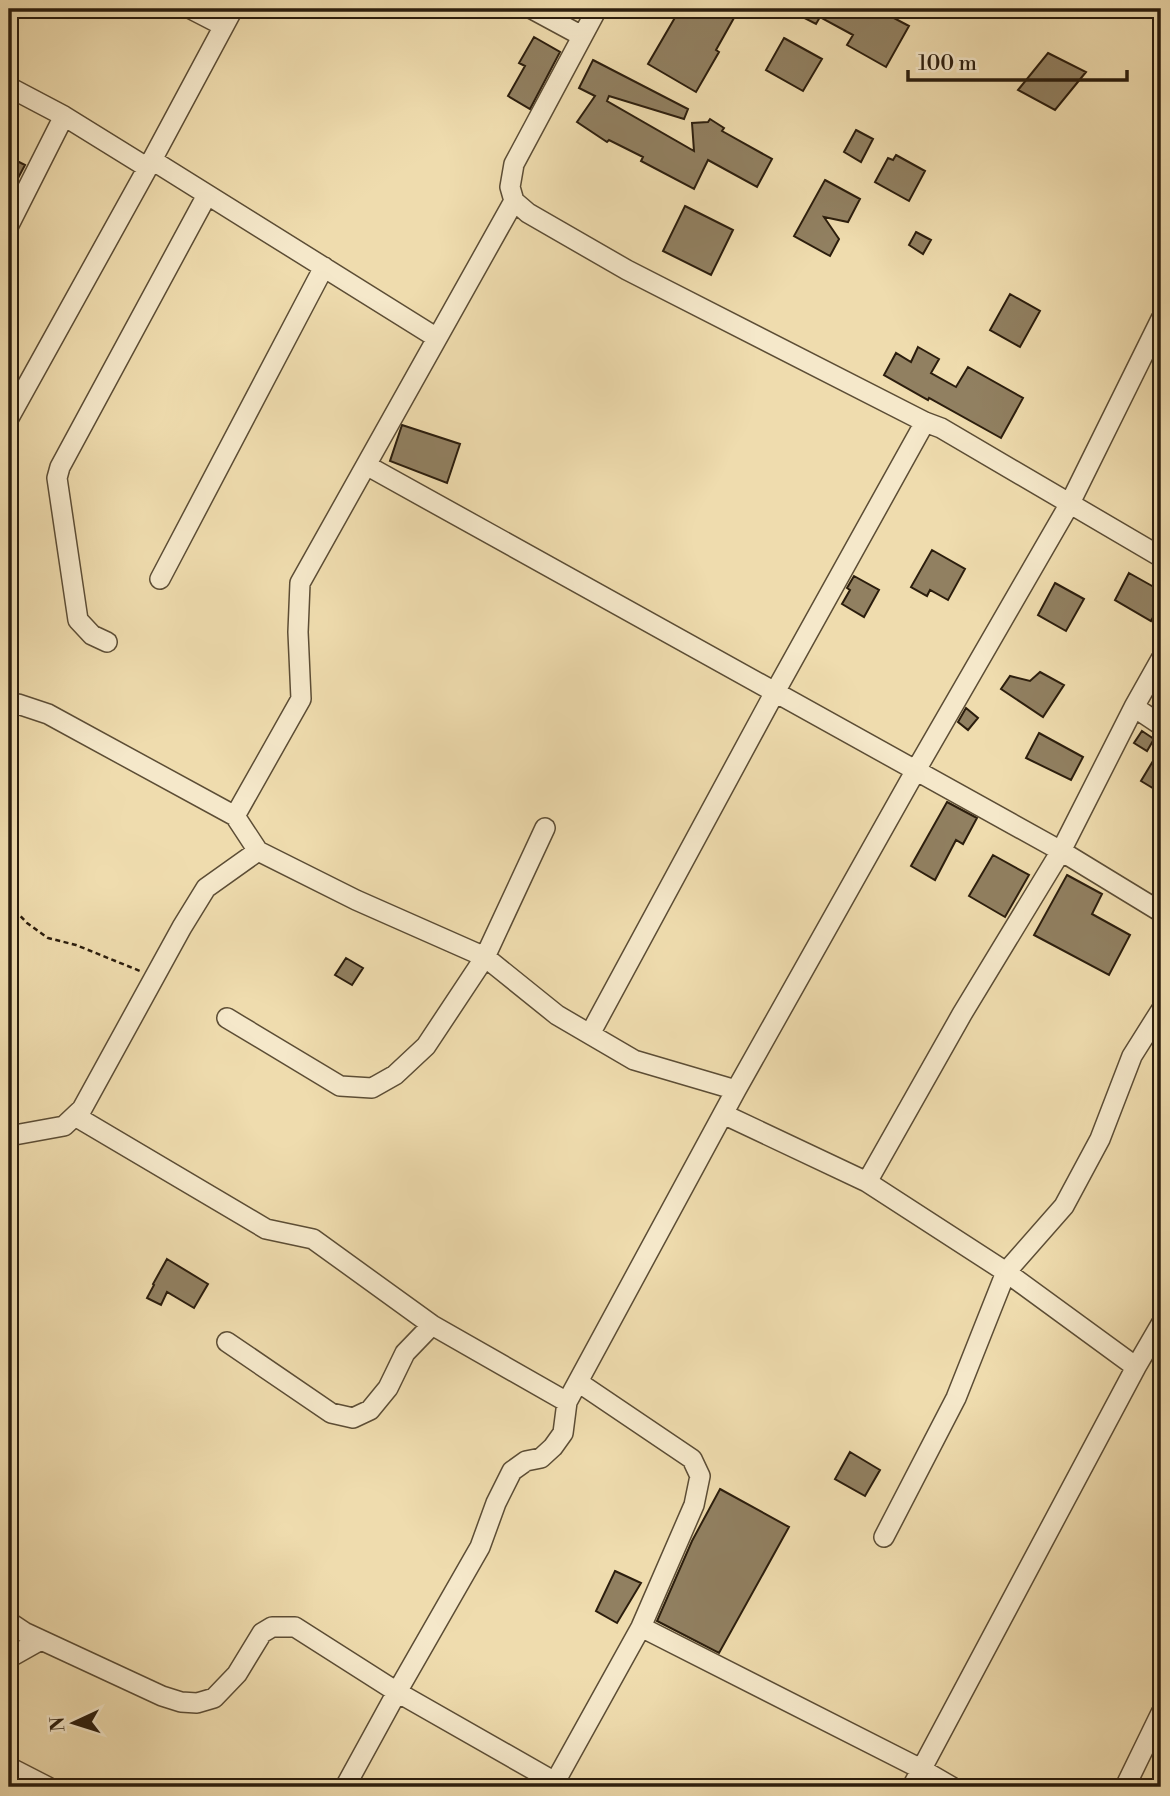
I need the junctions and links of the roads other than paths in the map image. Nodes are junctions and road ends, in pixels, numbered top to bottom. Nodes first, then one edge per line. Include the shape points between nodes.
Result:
1 (191, 9) edge
2 (532, 9) edge
3 (597, 9) edge
4 (228, 17) edge
5 (582, 36) junction
6 (9, 87) edge
7 (64, 116) junction
8 (150, 164) junction
9 (207, 195) junction
10 (514, 201) junction
11 (9, 225) edge
12 (324, 267) junction
13 (1161, 319) edge
14 (437, 338) junction
15 (9, 418) edge
16 (925, 422) junction
17 (366, 465) junction
18 (1069, 505) junction
19 (1161, 557) edge
20 (160, 579) dead end
21 (107, 642) dead end
22 (1161, 659) edge
23 (775, 692) junction
24 (9, 707) edge
25 (1134, 707) junction
26 (1161, 725) edge
27 (916, 770) junction
28 (235, 816) junction
29 (545, 828) dead end
30 (258, 851) junction
31 (1060, 851) junction
32 (1161, 912) edge
33 (485, 957) junction
34 (1161, 1010) edge
35 (227, 1018) dead end
36 (590, 1034) junction
37 (736, 1090) junction
38 (723, 1114) junction
39 (75, 1116) junction
40 (9, 1136) edge
41 (867, 1182) junction
42 (1006, 1272) junction
43 (432, 1325) junction
44 (1158, 1336) edge
45 (227, 1342) dead end
46 (1136, 1367) junction
47 (578, 1382) junction
48 (567, 1402) junction
49 (884, 1537) dead end
50 (9, 1622) edge
51 (641, 1627) junction
52 (41, 1640) junction
53 (9, 1657) edge
54 (397, 1692) junction
55 (1161, 1713) edge
56 (9, 1767) edge
57 (921, 1769) junction
58 (554, 1784) edge
59 (48, 1787) edge
60 (345, 1787) edge
61 (912, 1787) edge
62 (952, 1787) edge
63 (1125, 1787) edge

1 - 4 street
2 - 5 street
3 - 5 street
4 - 8 street
5 - 10 street via 514,164 510,187
6 - 7 street
7 - 8 street
7 - 11 street
8 - 9 street
8 - 15 street
9 - 12 street
9 - 21 street via 57,478 78,620
10 - 14 street
10 - 16 street via 528,214 627,270
12 - 14 street
12 - 20 street
13 - 18 street
14 - 17 street
16 - 18 street
16 - 23 street
17 - 23 street
17 - 28 street via 300,583 301,699
18 - 19 street
18 - 27 street
22 - 25 street
23 - 27 street
23 - 36 street
24 - 28 street via 18,704 48,714
25 - 26 street
25 - 31 street
27 - 31 street
27 - 37 street
28 - 30 street
29 - 33 street
30 - 33 street
30 - 39 street via 205,888
31 - 32 street
31 - 41 street
33 - 35 street via 426,1046 395,1075 372,1088 340,1086
33 - 36 street via 557,1015
34 - 42 street via 1132,1056 1100,1139 1065,1206
36 - 37 street via 634,1060
37 - 38 street
38 - 41 street
38 - 47 street
39 - 40 street via 64,1126
39 - 43 street via 266,1229 313,1239
41 - 42 street
42 - 46 street
42 - 49 street via 956,1398
43 - 45 street via 405,1353 388,1388 370,1410 353,1418 331,1413
43 - 48 street
44 - 46 street
46 - 57 street
47 - 48 street
47 - 51 street via 692,1459 700,1476 694,1505
48 - 54 street via 563,1433 553,1447 512,1471 480,1547
50 - 52 street
51 - 57 street
51 - 58 street
52 - 53 street
52 - 54 street via 162,1696 197,1703 214,1698 237,1674 262,1633 272,1627 295,1627
54 - 58 street
54 - 60 street
55 - 63 street
56 - 59 street
57 - 61 street
57 - 62 street

